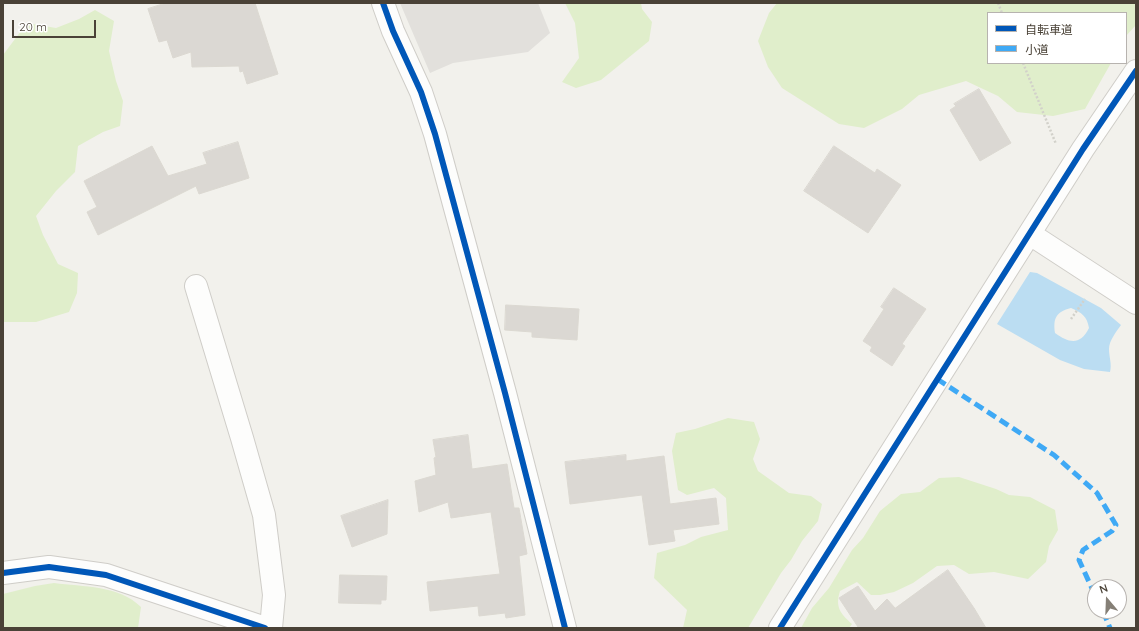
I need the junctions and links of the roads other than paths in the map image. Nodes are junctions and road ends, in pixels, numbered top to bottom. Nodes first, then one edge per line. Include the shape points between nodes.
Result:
1 (383, 3) edge
2 (1136, 71) edge
3 (1030, 234) junction
4 (196, 286) dead end
5 (1136, 303) edge
6 (3, 573) edge
7 (264, 628) edge
8 (271, 628) edge
9 (564, 628) edge
10 (780, 628) edge

1 - 9 street via 421,92 435,134 505,393
2 - 3 street
3 - 5 street
3 - 10 street
4 - 8 street via 264,515 274,594
6 - 7 street via 49,567 106,575

